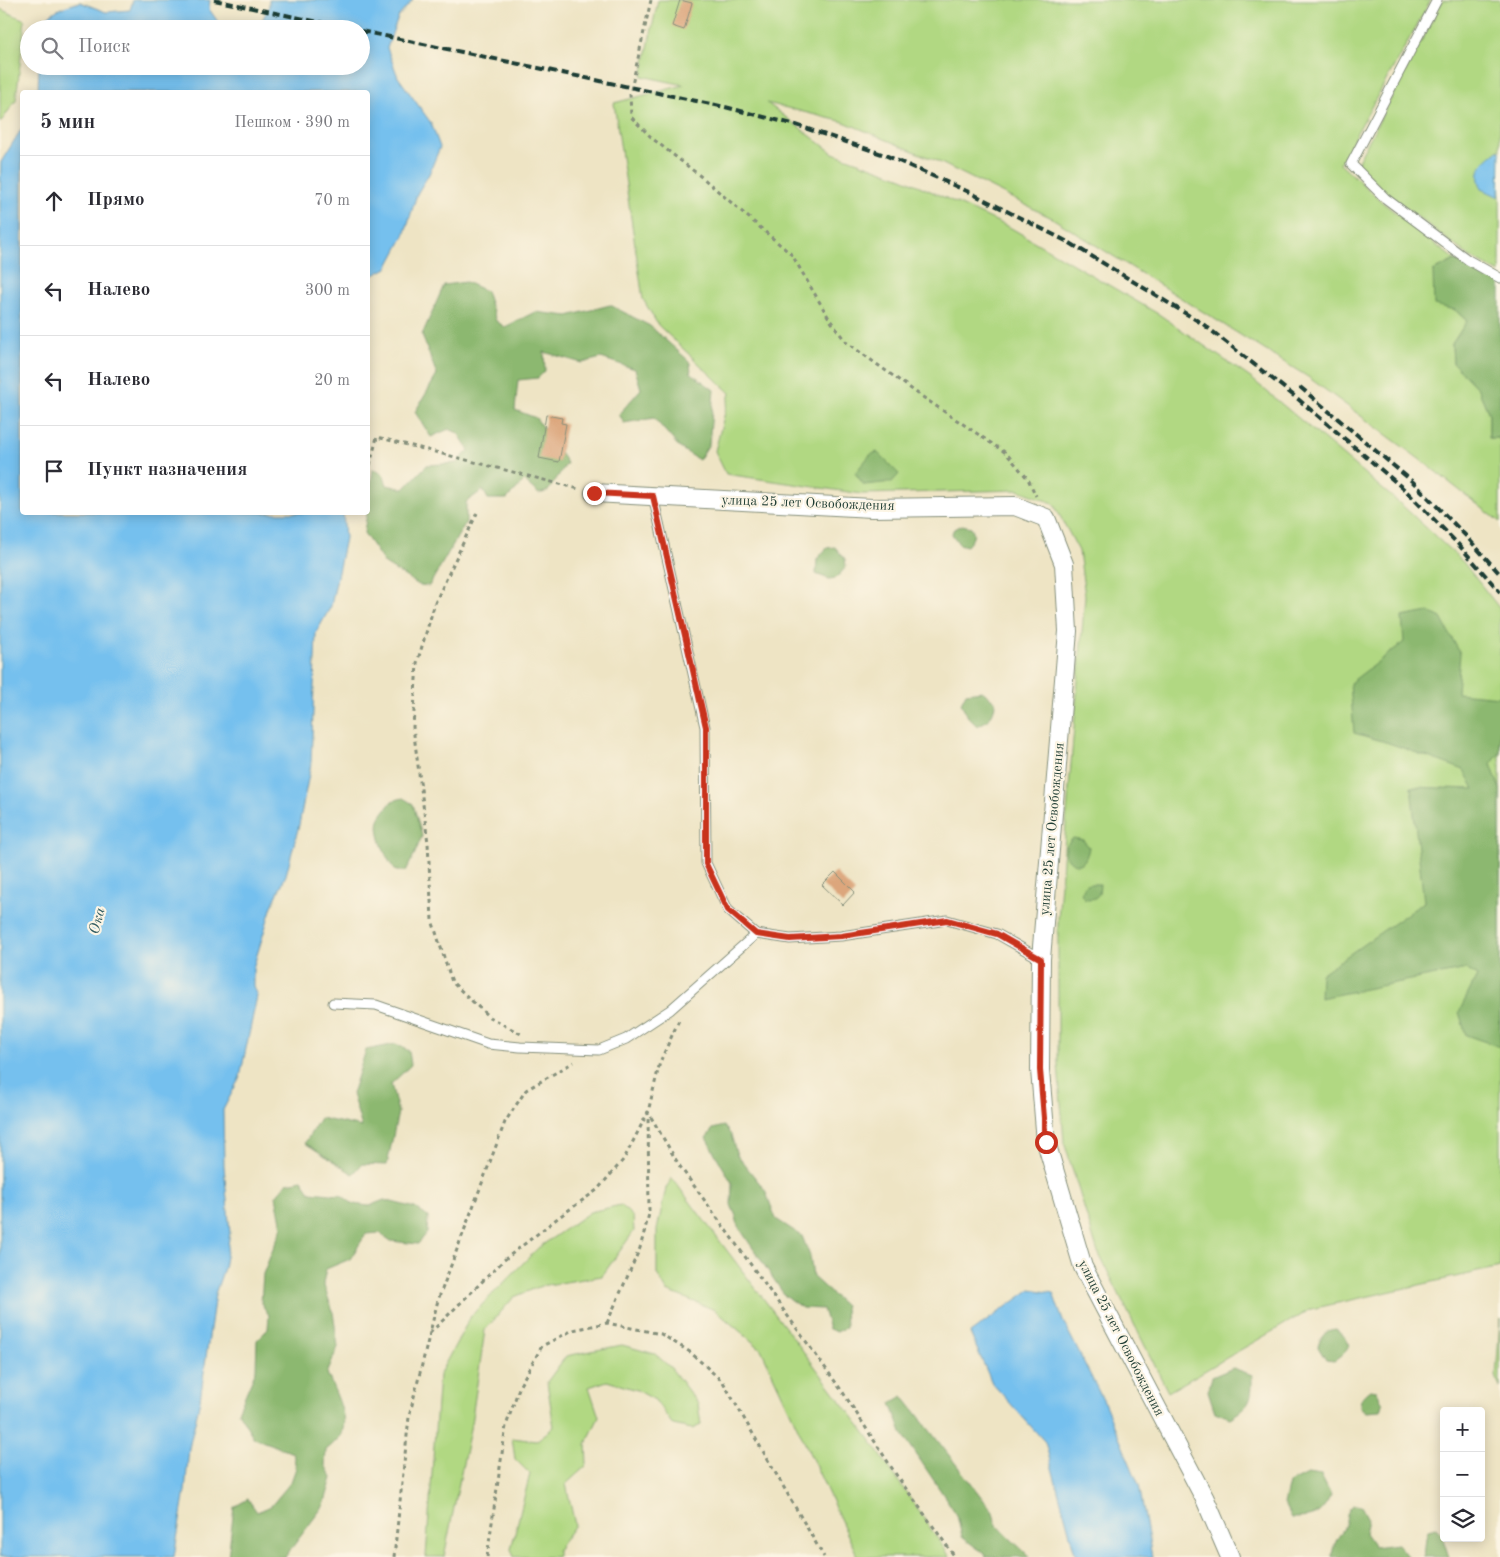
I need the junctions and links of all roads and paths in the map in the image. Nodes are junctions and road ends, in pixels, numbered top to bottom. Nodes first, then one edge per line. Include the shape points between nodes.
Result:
1 (651, 0) edge
2 (1437, 0) edge
3 (1500, 278) edge
4 (370, 465) edge
5 (594, 493) joint
6 (653, 496) junction
7 (477, 513) dead end
8 (1046, 518) junction
9 (756, 934) junction
10 (1041, 959) junction
11 (333, 1003) dead end
12 (680, 1016) dead end
13 (522, 1034) dead end
14 (575, 1062) dead end
15 (648, 1112) junction
16 (607, 1323) junction
17 (430, 1333) junction
18 (394, 1557) edge
19 (486, 1557) edge
20 (824, 1557) edge
21 (955, 1557) edge
22 (1230, 1557) edge

1 - 8 path via 630,94 630,116 792,255 846,342 1006,452 1028,479
2 - 3 lane via 1351,164 1385,198 1468,260
4 - 5 path via 377,437
5 - 6 street, улица 25 лет Освобождения
6 - 8 street, улица 25 лет Освобождения via 872,508 1015,506
6 - 9 lane via 706,727 706,864 728,910
7 - 13 path via 435,603 417,663 413,727 428,843 432,920 452,982 489,1017
8 - 10 street, улица 25 лет Освобождения via 1064,564 1068,631
9 - 10 lane via 790,939 841,936 947,920 997,934
9 - 11 lane via 670,1010 626,1039 600,1050 488,1044 376,1005
10 - 22 street, улица 25 лет Освобождения via 1040,1070 1046,1142 1083,1267 1205,1499
12 - 15 path via 660,1062
14 - 17 path via 526,1090 506,1122 438,1300
15 - 16 path via 649,1214 640,1248
15 - 17 path via 624,1159 597,1190 504,1260
15 - 21 path via 679,1165 844,1394
16 - 19 path via 573,1330 542,1346 520,1385 506,1426
16 - 20 path via 661,1334 690,1352 723,1382
17 - 18 path via 409,1417

